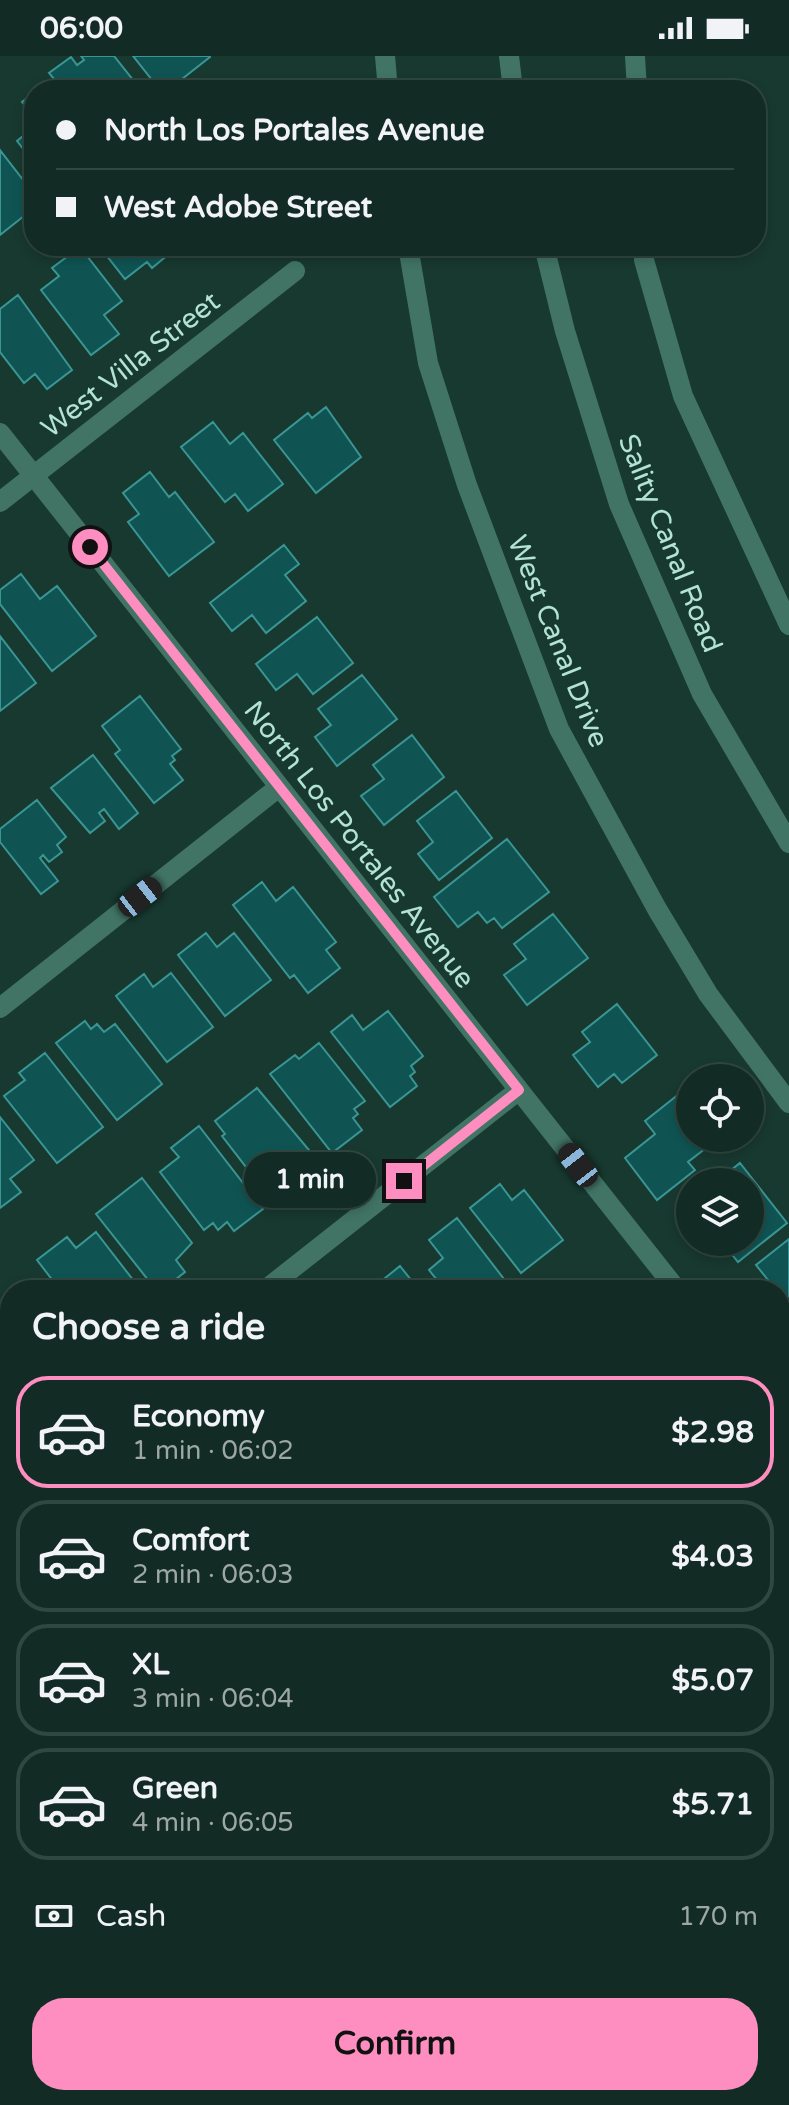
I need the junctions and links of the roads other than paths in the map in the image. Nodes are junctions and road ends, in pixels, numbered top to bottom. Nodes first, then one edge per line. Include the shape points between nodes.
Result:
1 (385, 56) edge
2 (509, 56) edge
3 (635, 56) edge
4 (387, 80) edge
5 (512, 80) edge
6 (636, 80) edge
7 (410, 256) edge
8 (546, 256) edge
9 (644, 256) edge
10 (295, 271) dead end
11 (0, 433) edge
12 (33, 475) junction
13 (0, 502) edge
14 (789, 625) edge
15 (279, 787) junction
16 (789, 843) edge
17 (0, 1008) edge
18 (519, 1090) junction
19 (789, 1103) edge
20 (278, 1280) edge
21 (669, 1280) edge

1 - 4 street
2 - 5 street
3 - 6 street
7 - 19 street, West Canal Drive via 432,376 559,729 708,994
8 - 16 street, Sality Canal Road via 619,504 702,694
9 - 14 street via 683,396
10 - 12 street, West Villa Street
11 - 12 street, North Los Portales Avenue
12 - 13 street, West Villa Street
12 - 15 street, North Los Portales Avenue
15 - 17 street
15 - 18 street, North Los Portales Avenue
18 - 20 street
18 - 21 street, North Los Portales Avenue

